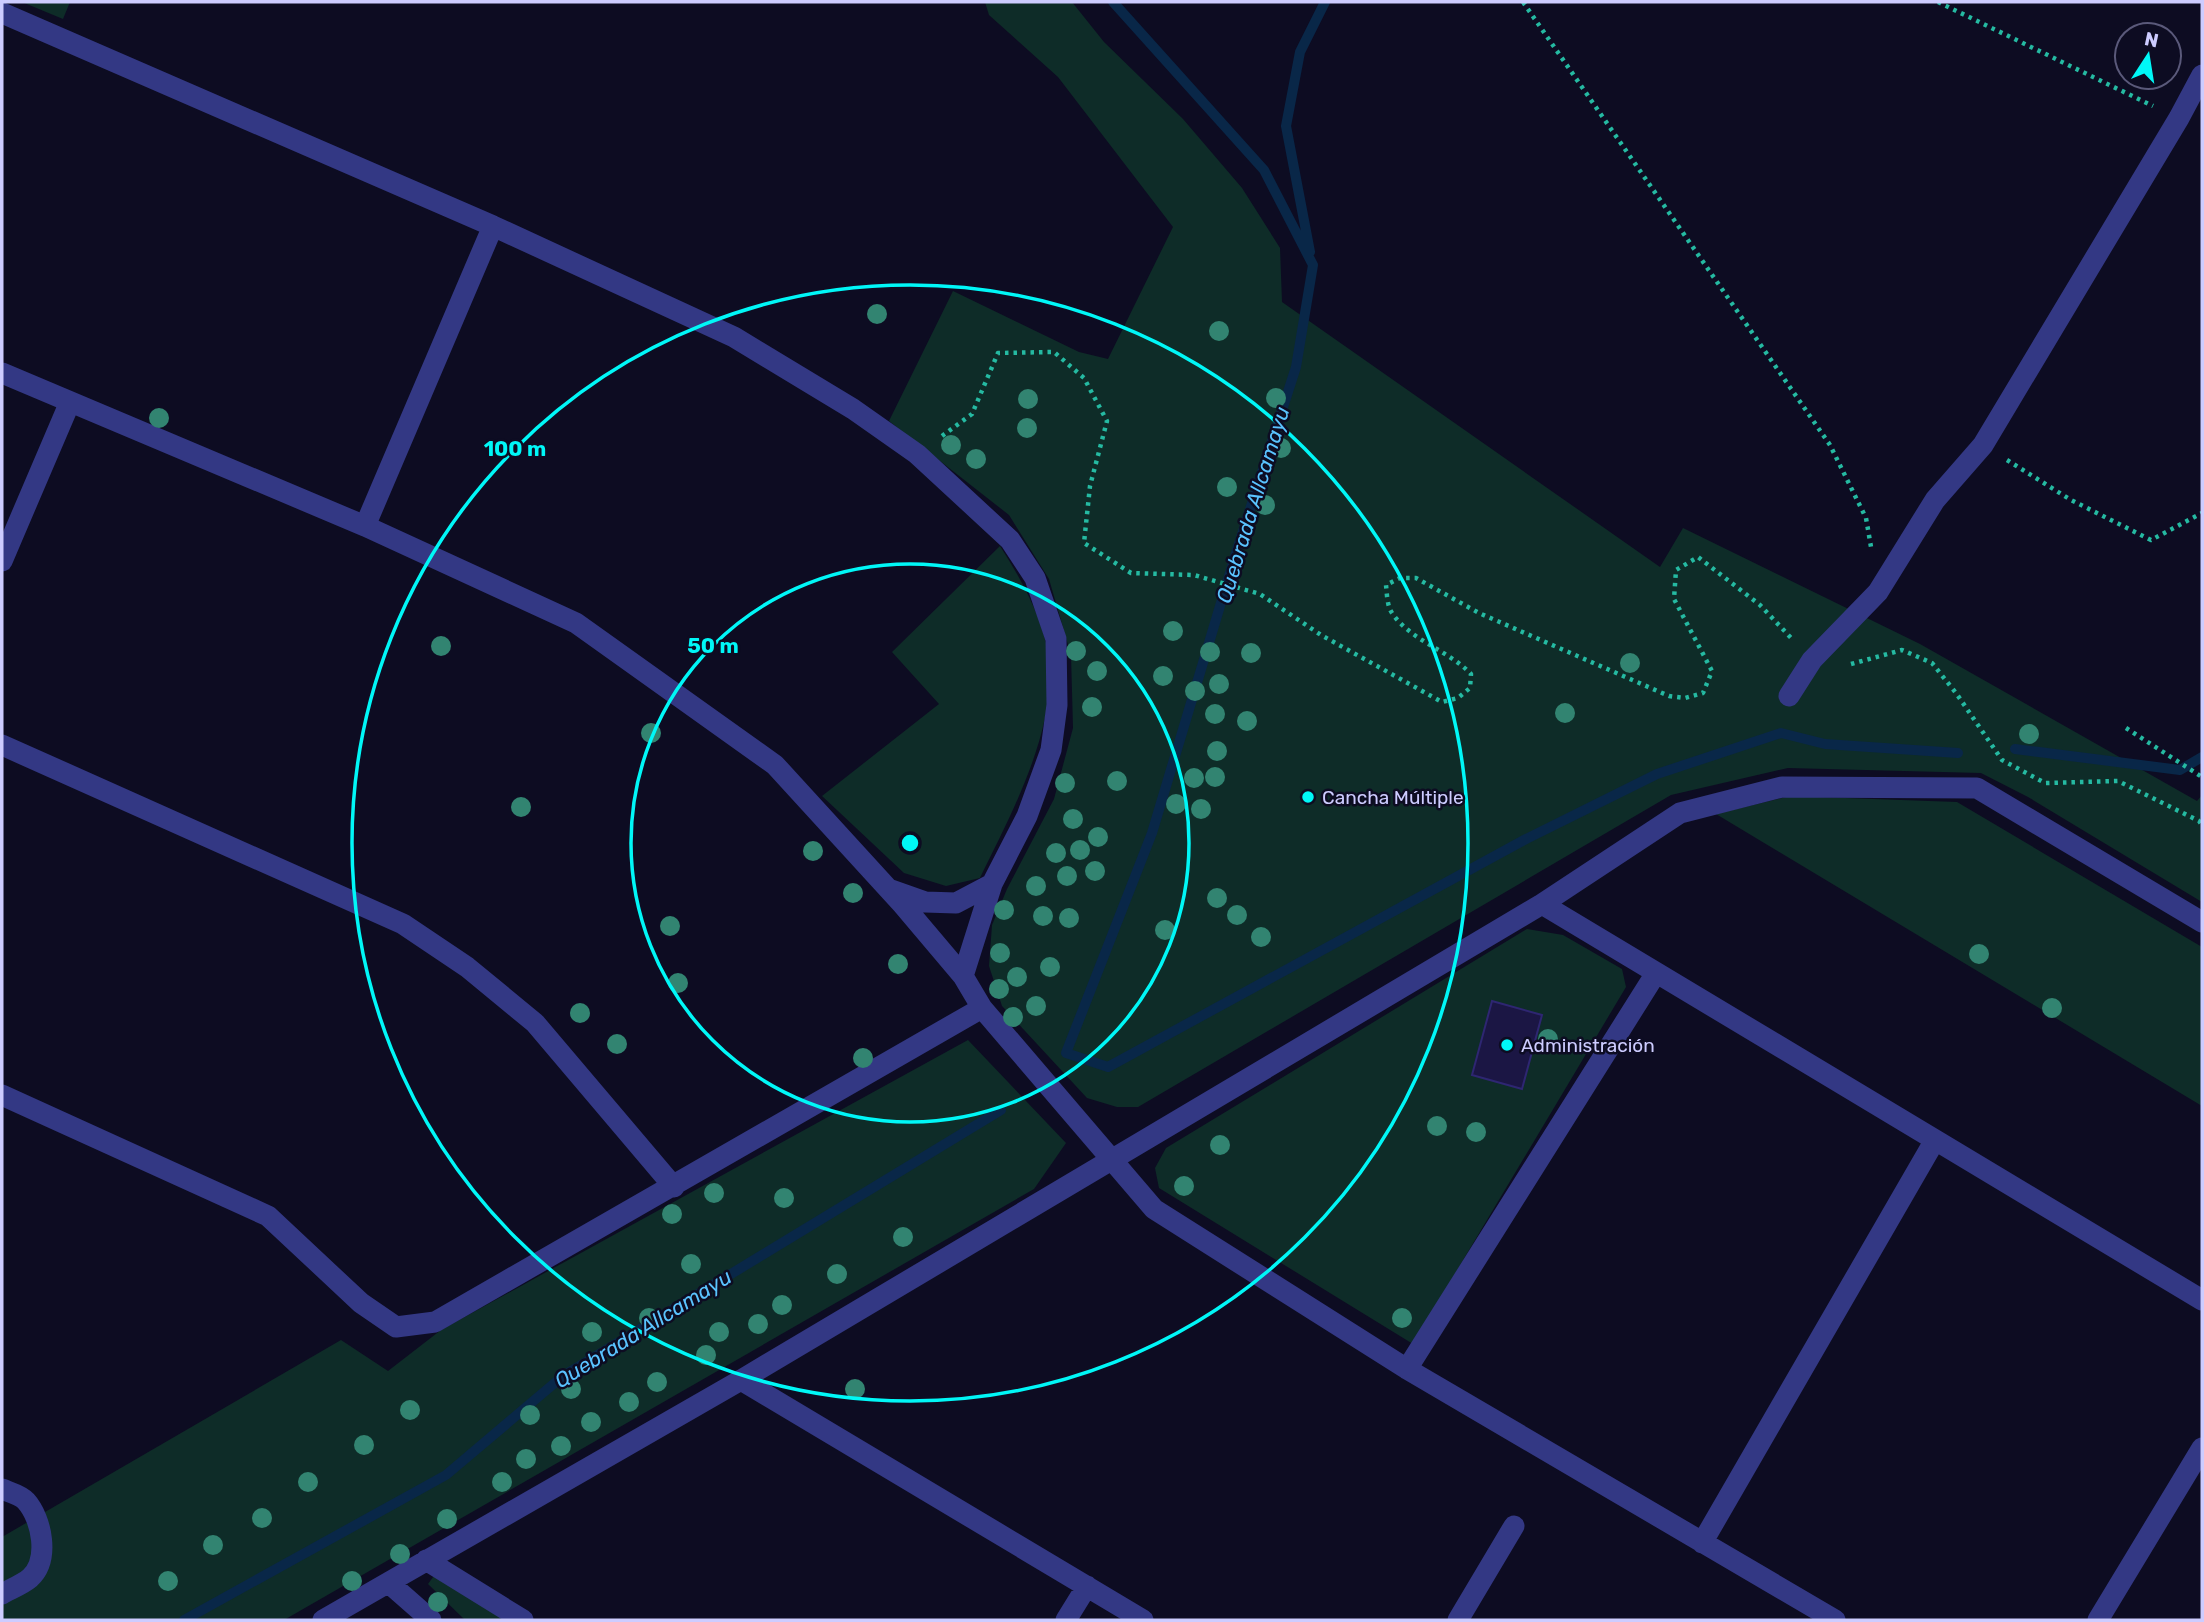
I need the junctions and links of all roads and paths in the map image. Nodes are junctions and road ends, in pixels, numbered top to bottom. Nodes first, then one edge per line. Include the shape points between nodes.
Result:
1 (1523, 2) edge
2 (1938, 2) edge
3 (2, 13) edge
4 (2202, 75) edge
5 (2179, 118) junction
6 (493, 226) junction
7 (2, 373) edge
8 (70, 402) junction
9 (1983, 445) junction
10 (918, 454) junction
11 (2202, 513) edge
12 (365, 526) junction
13 (2, 561) edge
14 (1878, 592) junction
15 (1812, 660) junction
16 (1789, 696) dead end
17 (2126, 728) dead end
18 (2, 745) edge
19 (2202, 777) edge
20 (2202, 825) edge
21 (992, 884) junction
22 (889, 889) junction
23 (1542, 904) junction
24 (2202, 922) edge
25 (1656, 973) junction
26 (963, 976) junction
27 (982, 1008) junction
28 (2, 1095) edge
29 (1935, 1140) junction
30 (1110, 1159) junction
31 (674, 1187) junction
32 (2202, 1300) edge
33 (1408, 1368) junction
34 (741, 1380) junction
35 (2202, 1448) edge
36 (2, 1489) edge
37 (1514, 1526) dead end
38 (1702, 1543) junction
39 (426, 1560) junction
40 (389, 1583) junction
41 (1087, 1586) junction
42 (2, 1594) edge
43 (323, 1620) edge
44 (431, 1620) edge
45 (523, 1620) edge
46 (1066, 1620) edge
47 (1143, 1620) edge
48 (1458, 1620) edge
49 (1835, 1620) edge
50 (2098, 1620) edge

1 - 14 path via 1830,446 1866,518
2 - 5 path
3 - 6 street
4 - 5 street
5 - 9 street
6 - 10 street via 734,337
6 - 12 street
7 - 8 street
8 - 12 street
8 - 13 street
9 - 11 path via 2071,500 2151,540
9 - 14 street via 1935,500
10 - 15 path via 972,414 998,353 1054,352 1083,378 1107,421 1090,486 1084,543 1131,573 1194,575 1260,594 1321,635 1442,702 1458,698 1470,688 1471,674 1417,638 1390,611 1386,586 1400,578 1416,578 1529,635 1670,696 1685,698 1703,693 1712,671 1674,599 1675,570 1698,557 1760,605
10 - 21 street via 1010,540 1035,578 1056,639 1057,705 1051,750 1027,816
12 - 22 street via 576,623 775,765
14 - 15 street
15 - 16 street
15 - 20 path via 1839,667 1902,650 1932,663 2002,760 2045,783 2118,781
17 - 19 path
18 - 31 street via 402,924 467,967 535,1023
21 - 22 street via 956,903 925,902
21 - 26 street
22 - 26 street
23 - 24 street via 1692,810 1782,787 1977,788
23 - 25 street
23 - 30 street
25 - 29 street
25 - 33 street
26 - 27 street
27 - 30 street
27 - 31 street
28 - 31 street via 268,1216 361,1303 396,1327 435,1322
29 - 32 street
29 - 38 street
30 - 33 street via 1154,1209
30 - 34 street
33 - 38 street
34 - 39 street
34 - 41 street
35 - 50 street
36 - 42 street via 25,1499 41,1532 43,1552 32,1577
37 - 48 street
38 - 49 street
39 - 40 street
39 - 45 street
40 - 43 street
40 - 44 street
41 - 46 street
41 - 47 street

